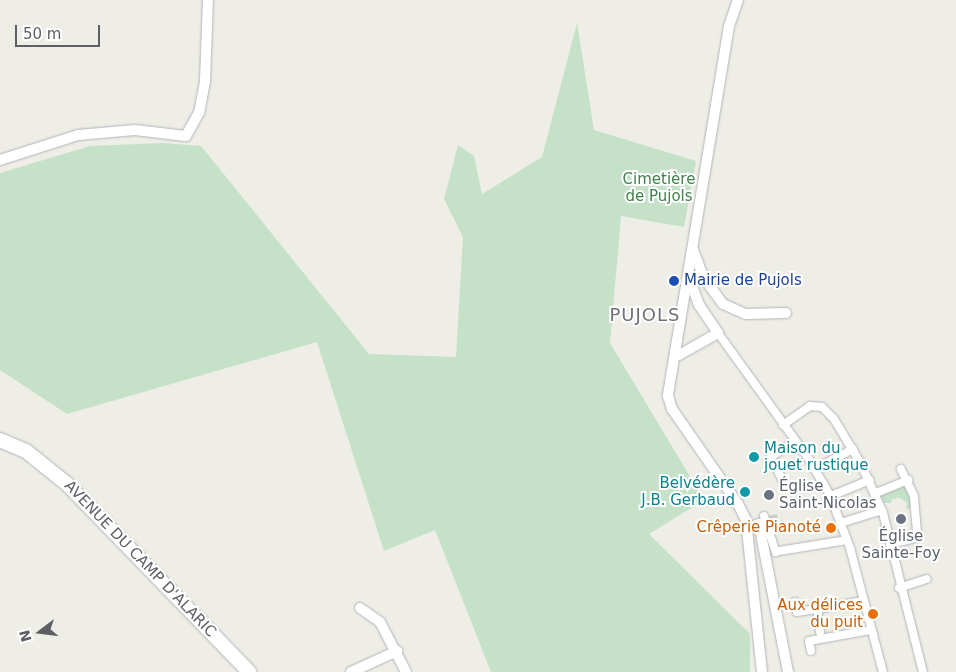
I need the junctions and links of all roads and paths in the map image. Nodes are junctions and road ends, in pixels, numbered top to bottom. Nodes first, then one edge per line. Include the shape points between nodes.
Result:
1 (208, 0) edge
2 (738, 0) edge
3 (0, 160) edge
4 (693, 249) junction
5 (688, 274) junction
6 (786, 314) dead end
7 (718, 333) junction
8 (674, 354) junction
9 (783, 425) junction
10 (0, 440) edge
11 (795, 441) junction
12 (853, 449) junction
13 (901, 469) dead end
14 (816, 470) junction
15 (870, 480) junction
16 (908, 480) junction
17 (786, 487) dead end
18 (876, 493) junction
19 (831, 496) junction
20 (882, 510) junction
21 (764, 522) junction
22 (841, 523) junction
23 (748, 528) junction
24 (887, 541) junction
25 (851, 545) junction
26 (927, 579) dead end
27 (899, 588) junction
28 (862, 601) junction
29 (795, 602) dead end
30 (360, 608) dead end
31 (817, 609) junction
32 (870, 630) junction
33 (820, 632) dead end
34 (810, 651) dead end
35 (396, 652) junction
36 (249, 672) edge
37 (351, 672) edge
38 (406, 672) edge
39 (762, 672) edge
40 (788, 672) edge
41 (883, 672) edge
42 (923, 672) edge

1 - 3 street via 205,81 200,113 186,136 135,130 78,136
2 - 4 street via 729,26
4 - 5 street
4 - 6 street via 704,278 723,304 745,314
5 - 7 street via 699,305
5 - 8 street
7 - 8 street via 679,355
7 - 9 street
8 - 23 street via 668,380 672,409 738,504
9 - 11 street
9 - 12 street via 810,406 822,407
10 - 36 main road, AVENUE DU CAMP D'ALARIC via 26,451 67,484
11 - 14 street
11 - 17 street via 771,457
12 - 14 street
12 - 15 street
13 - 16 street
14 - 19 street
15 - 18 street
15 - 19 street
16 - 18 street
16 - 24 street via 914,496 917,532 911,539
18 - 20 street
19 - 22 street
20 - 22 street
20 - 24 street
21 - 23 street
21 - 25 street via 777,551
21 - 40 street
22 - 25 street
23 - 39 street
24 - 27 street
25 - 28 street
26 - 27 street
27 - 42 street via 910,613
28 - 31 street
28 - 32 street
29 - 31 street via 797,612
30 - 35 street via 380,622
31 - 33 street
32 - 34 street via 809,641
32 - 41 street
35 - 37 street
35 - 38 street

